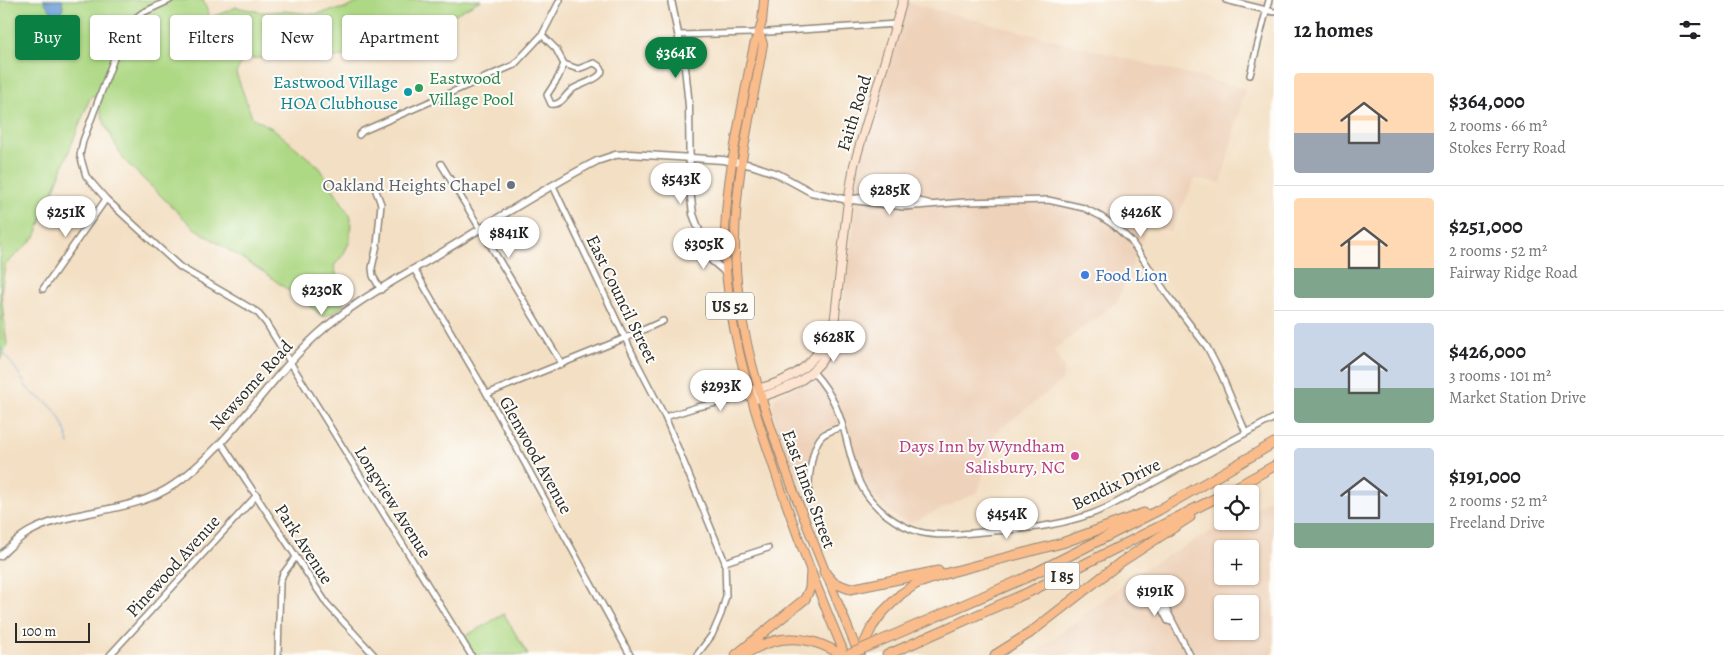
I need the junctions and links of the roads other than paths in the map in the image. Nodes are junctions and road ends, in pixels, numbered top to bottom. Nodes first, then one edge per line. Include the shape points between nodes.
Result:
1 (170, 0) edge
2 (560, 0) edge
3 (670, 0) edge
4 (764, 0) edge
5 (903, 0) edge
6 (1226, 0) edge
7 (1268, 0) edge
8 (1266, 10) junction
9 (1274, 12) edge
10 (897, 24) junction
11 (759, 32) junction
12 (542, 35) junction
13 (679, 35) junction
14 (564, 64) junction
15 (1250, 76) dead end
16 (359, 134) dead end
17 (689, 158) junction
18 (733, 161) junction
19 (742, 163) junction
20 (441, 164) dead end
21 (553, 186) junction
22 (376, 191) dead end
23 (106, 199) junction
24 (848, 200) junction
25 (480, 230) junction
26 (725, 244) junction
27 (708, 254) junction
28 (414, 269) junction
29 (727, 278) junction
30 (43, 289) dead end
31 (380, 290) junction
32 (663, 321) dead end
33 (834, 326) junction
34 (626, 338) junction
35 (291, 363) junction
36 (562, 364) junction
37 (813, 372) junction
38 (758, 389) junction
39 (487, 394) junction
40 (751, 396) junction
41 (761, 398) junction
42 (665, 417) junction
43 (1274, 418) edge
44 (843, 427) junction
45 (1246, 433) junction
46 (221, 442) junction
47 (1274, 443) edge
48 (1274, 466) edge
49 (1240, 485) edge
50 (256, 495) junction
51 (810, 500) dead end
52 (1214, 500) edge
53 (1214, 501) edge
54 (1159, 510) junction
55 (768, 548) dead end
56 (0, 556) edge
57 (295, 558) junction
58 (1000, 559) junction
59 (725, 562) junction
60 (811, 571) junction
61 (824, 572) junction
62 (1156, 594) dead end
63 (858, 653) edge
64 (845, 654) edge
65 (110, 655) edge
66 (278, 655) edge
67 (374, 655) edge
68 (471, 655) edge
69 (630, 655) edge
70 (697, 655) edge
71 (736, 655) edge
72 (744, 655) edge
73 (887, 655) edge
74 (996, 655) edge
75 (1190, 655) edge

1 - 23 street, Longview Avenue via 142,13 128,27 83,141 80,155 86,176
2 - 12 street
3 - 13 street
4 - 11 main road, East Innes Street / US 52
5 - 10 main road, Faith Road
6 - 8 street
7 - 8 street
8 - 9 street
8 - 15 street
10 - 11 street
10 - 24 main road, Faith Road via 858,150
11 - 13 street
11 - 18 main road, East Innes Street / US 52 via 754,41
11 - 19 main road, East Innes Street / US 52 via 763,44
12 - 14 street via 556,49
12 - 16 street via 514,65
13 - 17 street via 689,101
14 - 14 street via 547,95 551,104 560,103 574,88 598,78 600,74 594,64 578,69
17 - 18 street, Newsome Road
17 - 21 street, Newsome Road via 615,155 597,161
17 - 27 street via 693,214
18 - 19 street, Newsome Road
18 - 26 main road, East Innes Street / US 52
19 - 24 street, Newsome Road via 778,174 811,192
19 - 38 main road, East Innes Street / US 52 via 736,214 736,269 744,332
20 - 25 street
21 - 25 street, Newsome Road
21 - 34 street, East Council Street
22 - 31 street via 381,204 372,268
23 - 30 street
23 - 35 street, Longview Avenue via 180,267 257,312
24 - 33 main road, Faith Road
24 - 45 street via 866,196 933,204 1048,200 1084,208 1115,226 1131,241 1207,347
25 - 28 street, Newsome Road
25 - 36 street
26 - 27 main road via 720,256
26 - 29 main road, East Innes Street / US 52
27 - 29 street via 710,261 723,270
28 - 31 street, Newsome Road
28 - 39 street, Glenwood Avenue
29 - 40 main road, East Innes Street / US 52 via 734,330
31 - 35 street, Newsome Road via 330,323
32 - 34 street
33 - 37 main road, Faith Road via 831,346
33 - 38 main road, Faith Road via 821,351 808,366 788,378
34 - 36 street
34 - 42 street, East Council Street
35 - 46 street, Newsome Road
35 - 68 street, Longview Avenue
36 - 39 street
37 - 41 main road, Faith Road via 792,386
37 - 44 street, Bendix Drive via 833,398
38 - 40 main road, Faith Road via 753,390
38 - 41 main road, East Innes Street / US 52
39 - 69 street, Glenwood Avenue
40 - 41 main road
40 - 42 street
40 - 60 main road, East Innes Street / US 52
41 - 61 main road, East Innes Street / US 52
42 - 59 street, East Council Street
43 - 45 street, Bendix Drive
44 - 45 street, Bendix Drive via 859,483 874,504 908,528 942,535 1045,527 1083,518
44 - 51 street via 826,433 816,445 809,486
46 - 50 street, Park Avenue
46 - 56 street, Newsome Road via 177,483 159,494 138,503 46,525 14,542
47 - 54 highway, I 85
48 - 49 highway, I 85
50 - 57 street, Park Avenue
50 - 65 street, Pinewood Avenue
52 - 73 highway, I 85 via 1029,592
53 - 74 highway via 1121,562 1035,630
54 - 58 highway via 1126,518 1071,540
54 - 64 highway, I 85, bridge via 1025,578
55 - 59 street
57 - 66 street via 280,582
57 - 67 street, Park Avenue via 327,604
58 - 61 highway via 850,589 834,583
58 - 63 highway via 942,574 908,588 876,620
59 - 70 street via 726,596 721,614 712,635
60 - 64 main road, East Innes Street
60 - 71 highway via 810,588 805,599
61 - 63 main road, East Innes Street / US 52
62 - 75 street
64 - 72 highway via 820,643 793,639 766,643

